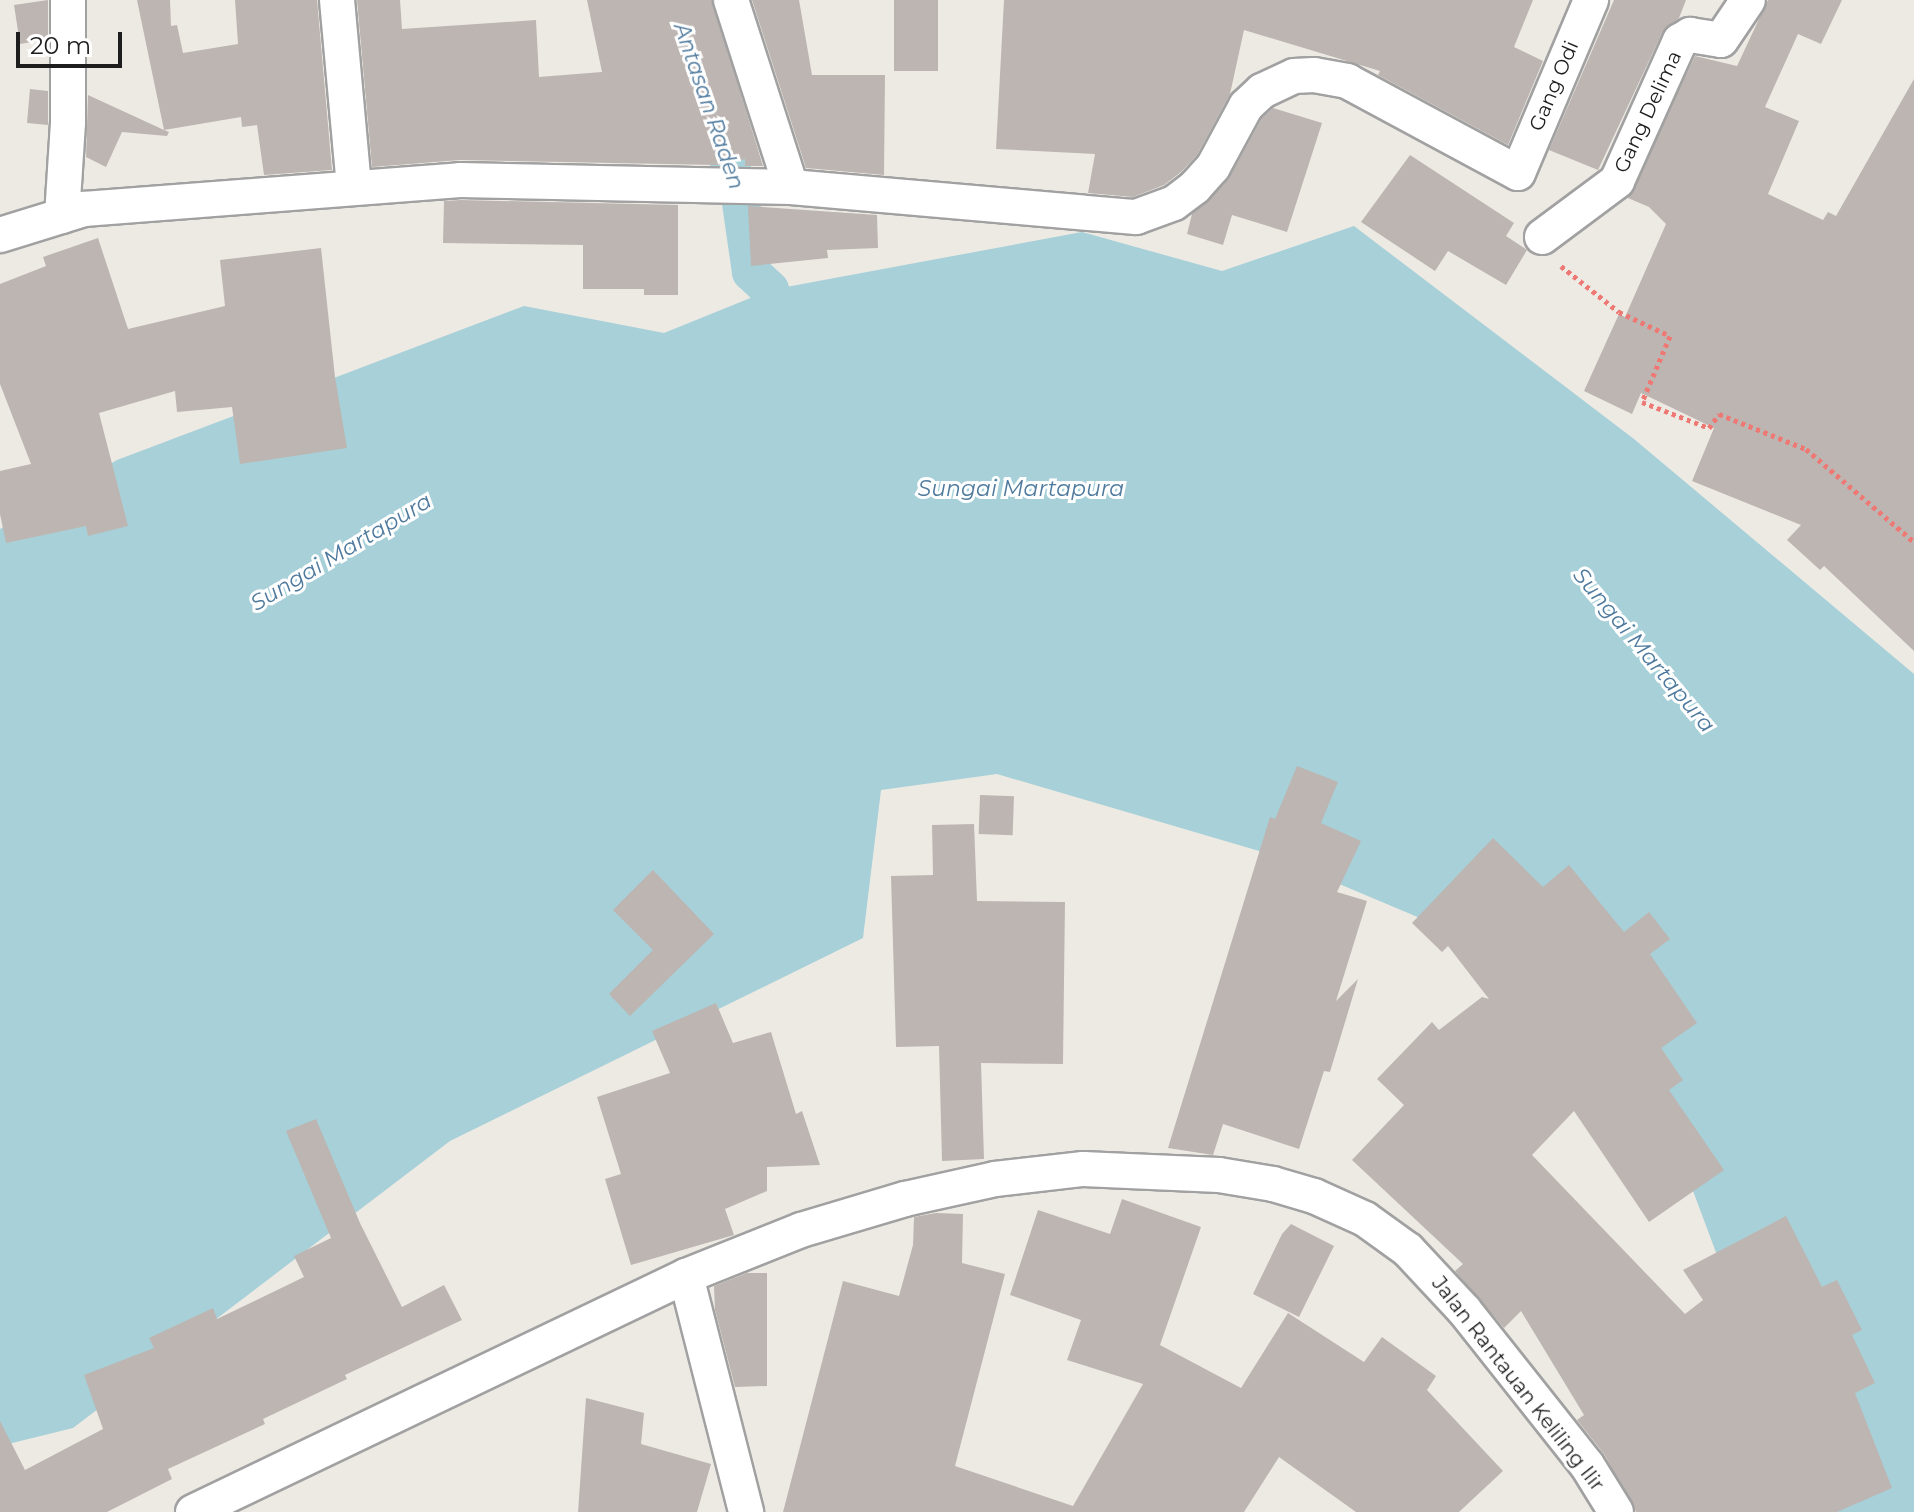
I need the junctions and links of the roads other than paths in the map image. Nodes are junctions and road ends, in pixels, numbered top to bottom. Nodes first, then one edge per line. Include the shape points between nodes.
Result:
1 (68, 0) edge
2 (337, 0) edge
3 (731, 0) edge
4 (1591, 0) edge
5 (1748, 0) edge
6 (354, 186) junction
7 (779, 186) junction
8 (62, 216) junction
9 (0, 235) edge
10 (1542, 237) road end
11 (686, 1276) junction
12 (193, 1512) edge
13 (746, 1512) edge
14 (1616, 1512) edge

1 - 8 street
2 - 6 street
3 - 7 street
4 - 7 street, Gang Odi via 1518,173 1347,81 1314,75 1294,76 1262,91 1246,106 1213,167 1195,187 1174,203 1136,217
5 - 10 street, Gang Delima via 1721,40 1690,35 1680,41 1617,181
6 - 7 street via 460,180
6 - 8 street via 84,209
8 - 9 street
11 - 12 street, Jalan Rantauan Keliling Ilir
11 - 13 street
11 - 14 street, Jalan Rantauan Keliling Ilir via 801,1230 995,1179 1083,1169 1219,1175 1273,1184 1365,1219 1408,1250 1464,1310 1587,1465

